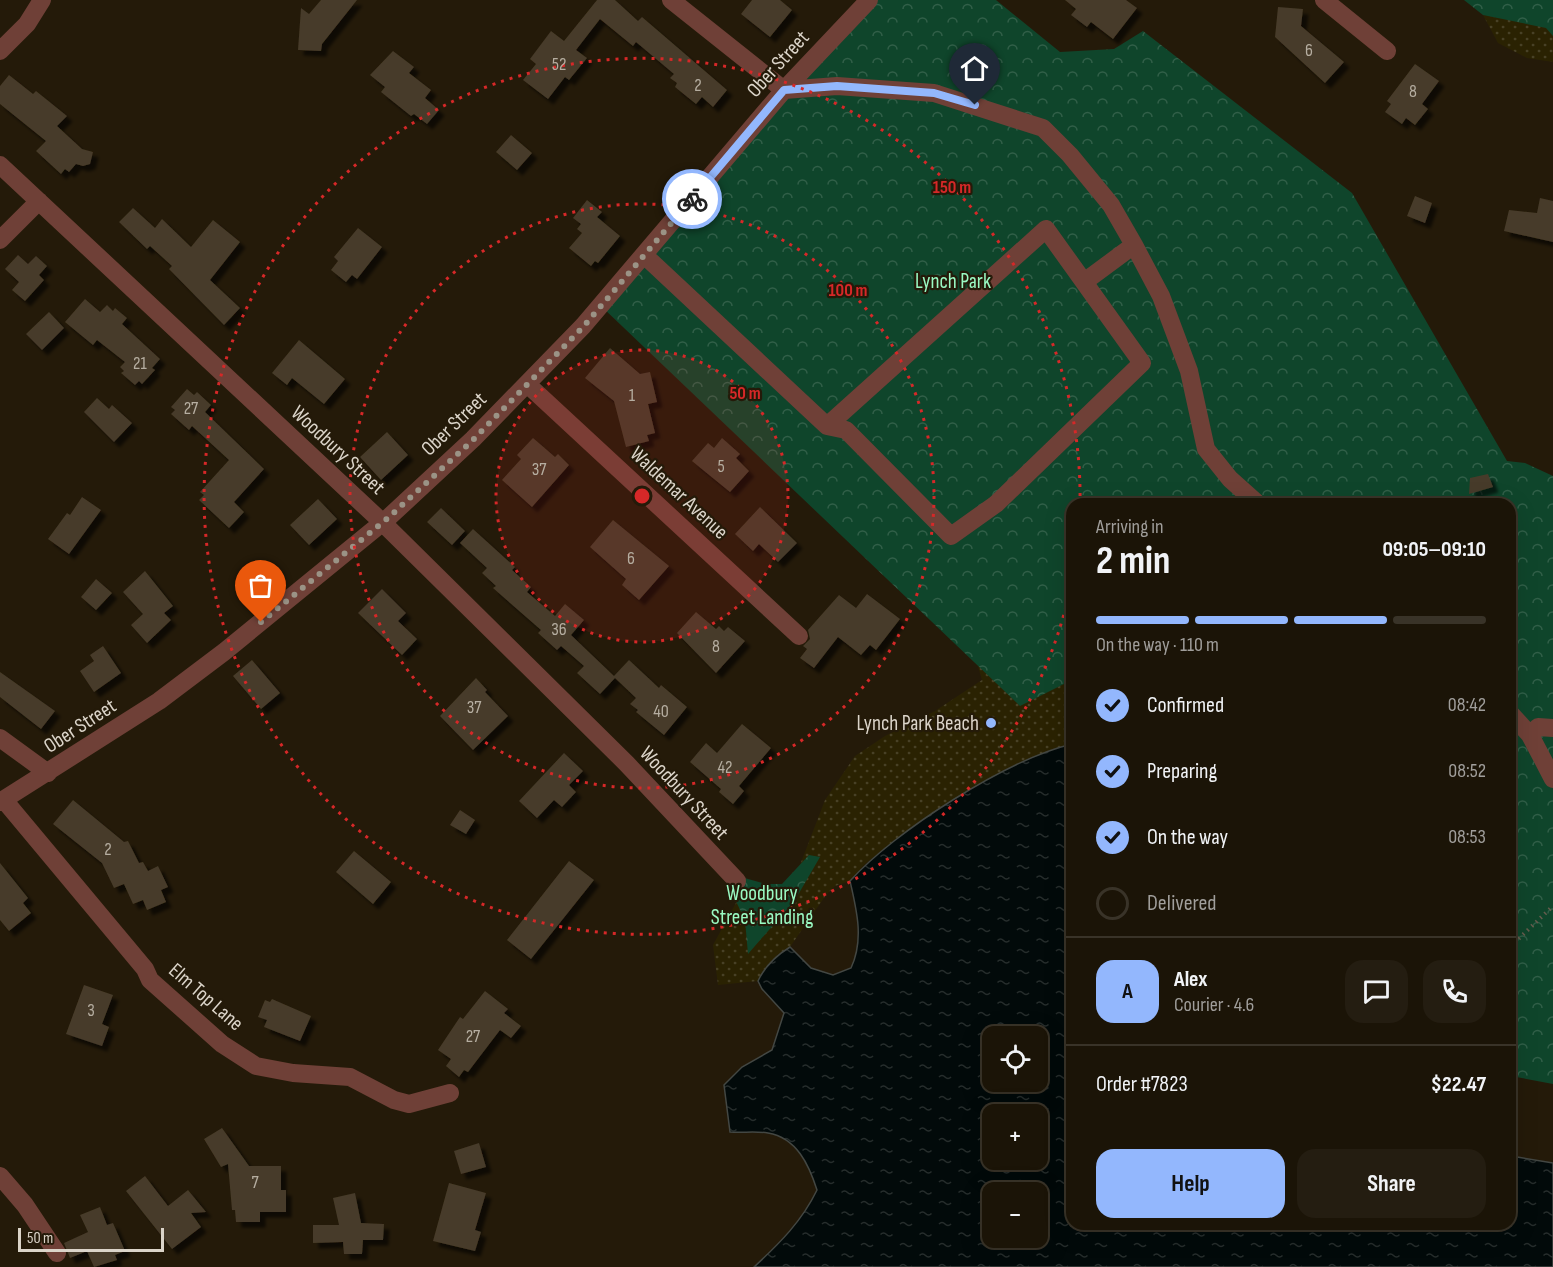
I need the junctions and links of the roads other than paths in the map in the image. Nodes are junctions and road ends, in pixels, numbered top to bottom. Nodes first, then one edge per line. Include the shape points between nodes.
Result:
1 (42, 0) edge
2 (671, 0) edge
3 (1324, 0) edge
4 (866, 2) edge
5 (0, 51) edge
6 (1387, 51) dead end
7 (784, 90) junction
8 (0, 165) edge
9 (39, 201) junction
10 (0, 240) edge
11 (1134, 245) junction
12 (644, 255) junction
13 (1084, 282) junction
14 (527, 384) junction
15 (827, 426) junction
16 (1251, 498) edge
17 (383, 523) junction
18 (799, 636) dead end
19 (1516, 720) edge
20 (1553, 728) edge
21 (1530, 735) junction
22 (0, 738) edge
23 (48, 773) junction
24 (1553, 779) edge
25 (2, 801) edge
26 (737, 881) dead end
27 (450, 1093) dead end
28 (0, 1176) edge
29 (57, 1253) dead end

1 - 5 street via 27,24
2 - 7 street
3 - 6 street
4 - 7 street, Ober Street
7 - 11 street via 837,86 934,93 1042,128 1111,205
7 - 12 street, Ober Street
8 - 9 street, Woodbury Street
9 - 10 street
9 - 17 street, Woodbury Street
11 - 13 street
11 - 16 street via 1161,296 1189,371 1206,449
12 - 14 street, Ober Street via 584,326
12 - 15 street
13 - 15 street via 1046,229
13 - 15 street via 1142,363 996,504 951,536 846,430
14 - 17 street, Ober Street
14 - 18 street, Waldemar Avenue
17 - 23 street, Ober Street via 159,701
17 - 26 street, Woodbury Street via 627,764
19 - 21 street
20 - 21 street via 1538,727
21 - 24 street
22 - 23 street
23 - 25 street, Ober Street
25 - 27 street, Elm Top Lane via 145,969 150,980 222,1044 256,1066 350,1077 409,1104
28 - 29 street

